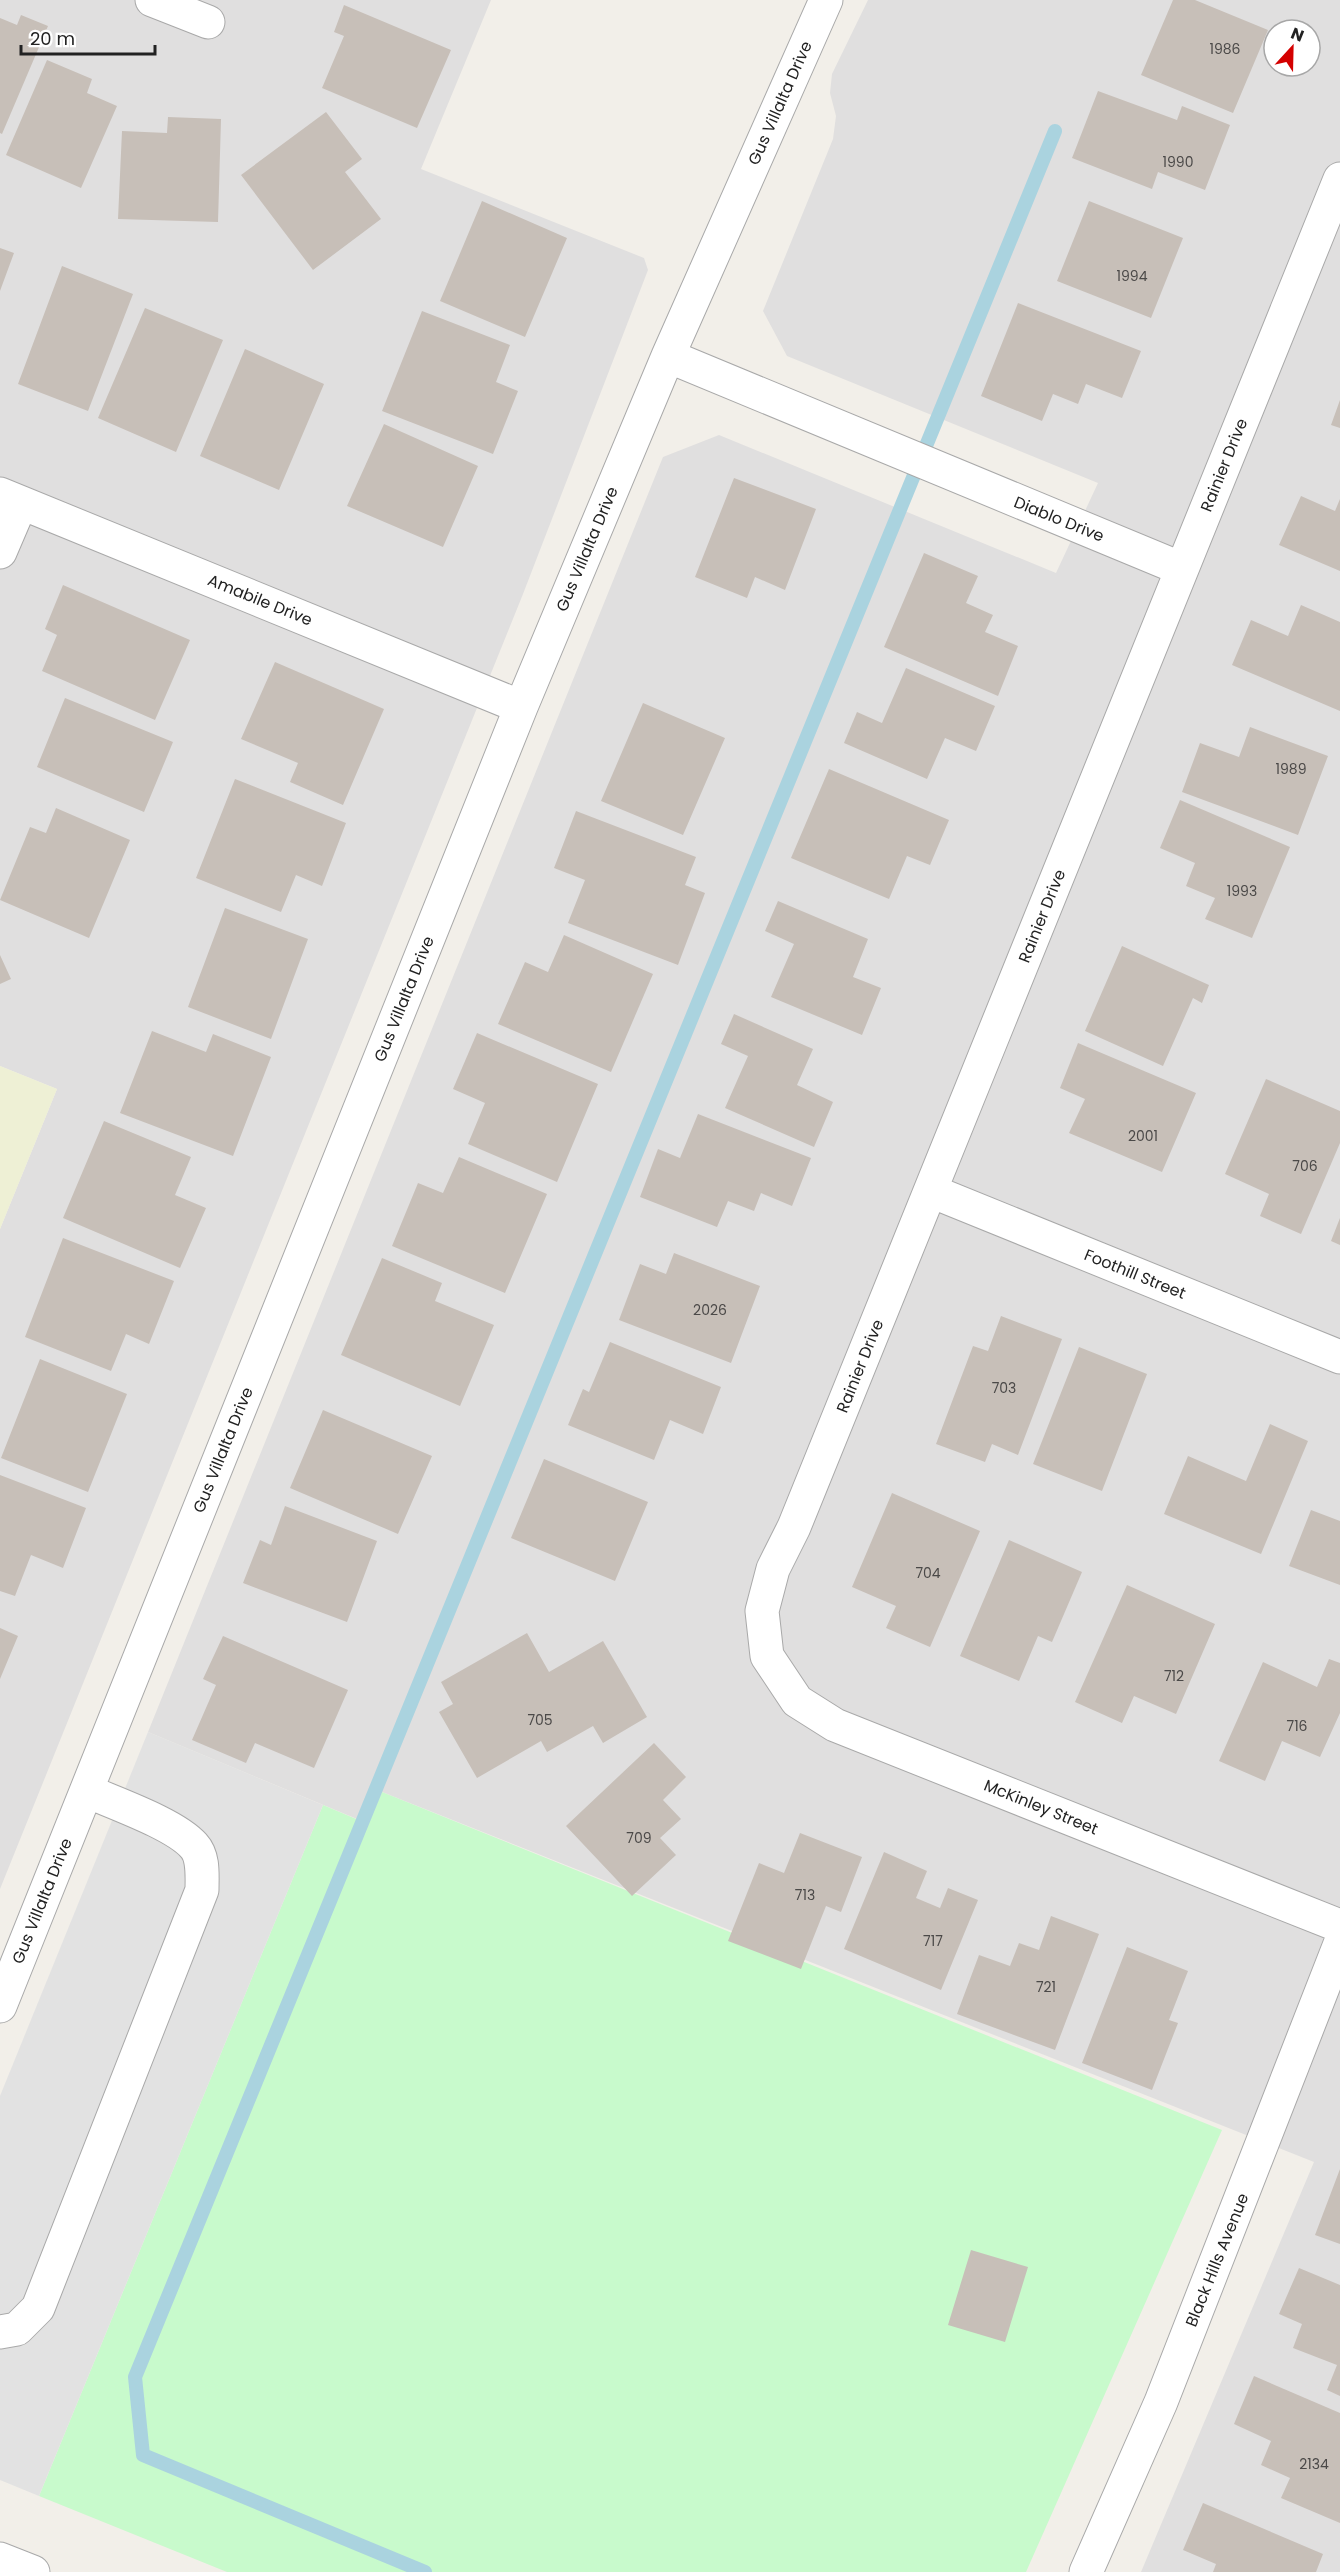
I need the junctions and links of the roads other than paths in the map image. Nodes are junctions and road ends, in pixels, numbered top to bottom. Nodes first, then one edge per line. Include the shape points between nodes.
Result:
1 (152, 0) edge
2 (826, 0) edge
3 (208, 22) dead end
4 (1340, 179) edge
5 (1329, 235) edge
6 (668, 356) junction
7 (11, 498) edge
8 (0, 552) edge
9 (1182, 569) junction
10 (521, 707) junction
11 (931, 1191) junction
12 (1340, 1357) edge
13 (766, 1656) joint
14 (87, 1791) junction
15 (1340, 1926) edge
16 (1340, 1944) edge
17 (0, 2006) edge
18 (0, 2332) edge
19 (0, 2559) edge
20 (33, 2572) edge
21 (1086, 2572) edge

1 - 3 street
2 - 6 street, Gus Villalta Drive
4 - 5 street, Rainier Drive
5 - 9 street, Rainier Drive
6 - 9 street, Diablo Drive
6 - 10 street, Gus Villalta Drive
7 - 8 street
7 - 10 street, Amabile Drive
9 - 11 street, Rainier Drive
10 - 14 street, Gus Villalta Drive
11 - 12 street, Foothill Street
11 - 13 street, Rainier Drive via 794,1527 773,1569 762,1611
13 - 15 street, McKinley Street via 797,1701 835,1725
14 - 17 street, Gus Villalta Drive
14 - 18 street via 177,1832 195,1846 202,1865 202,1890 38,2308 17,2329
16 - 21 street, Black Hills Avenue via 1169,2381
19 - 20 street

